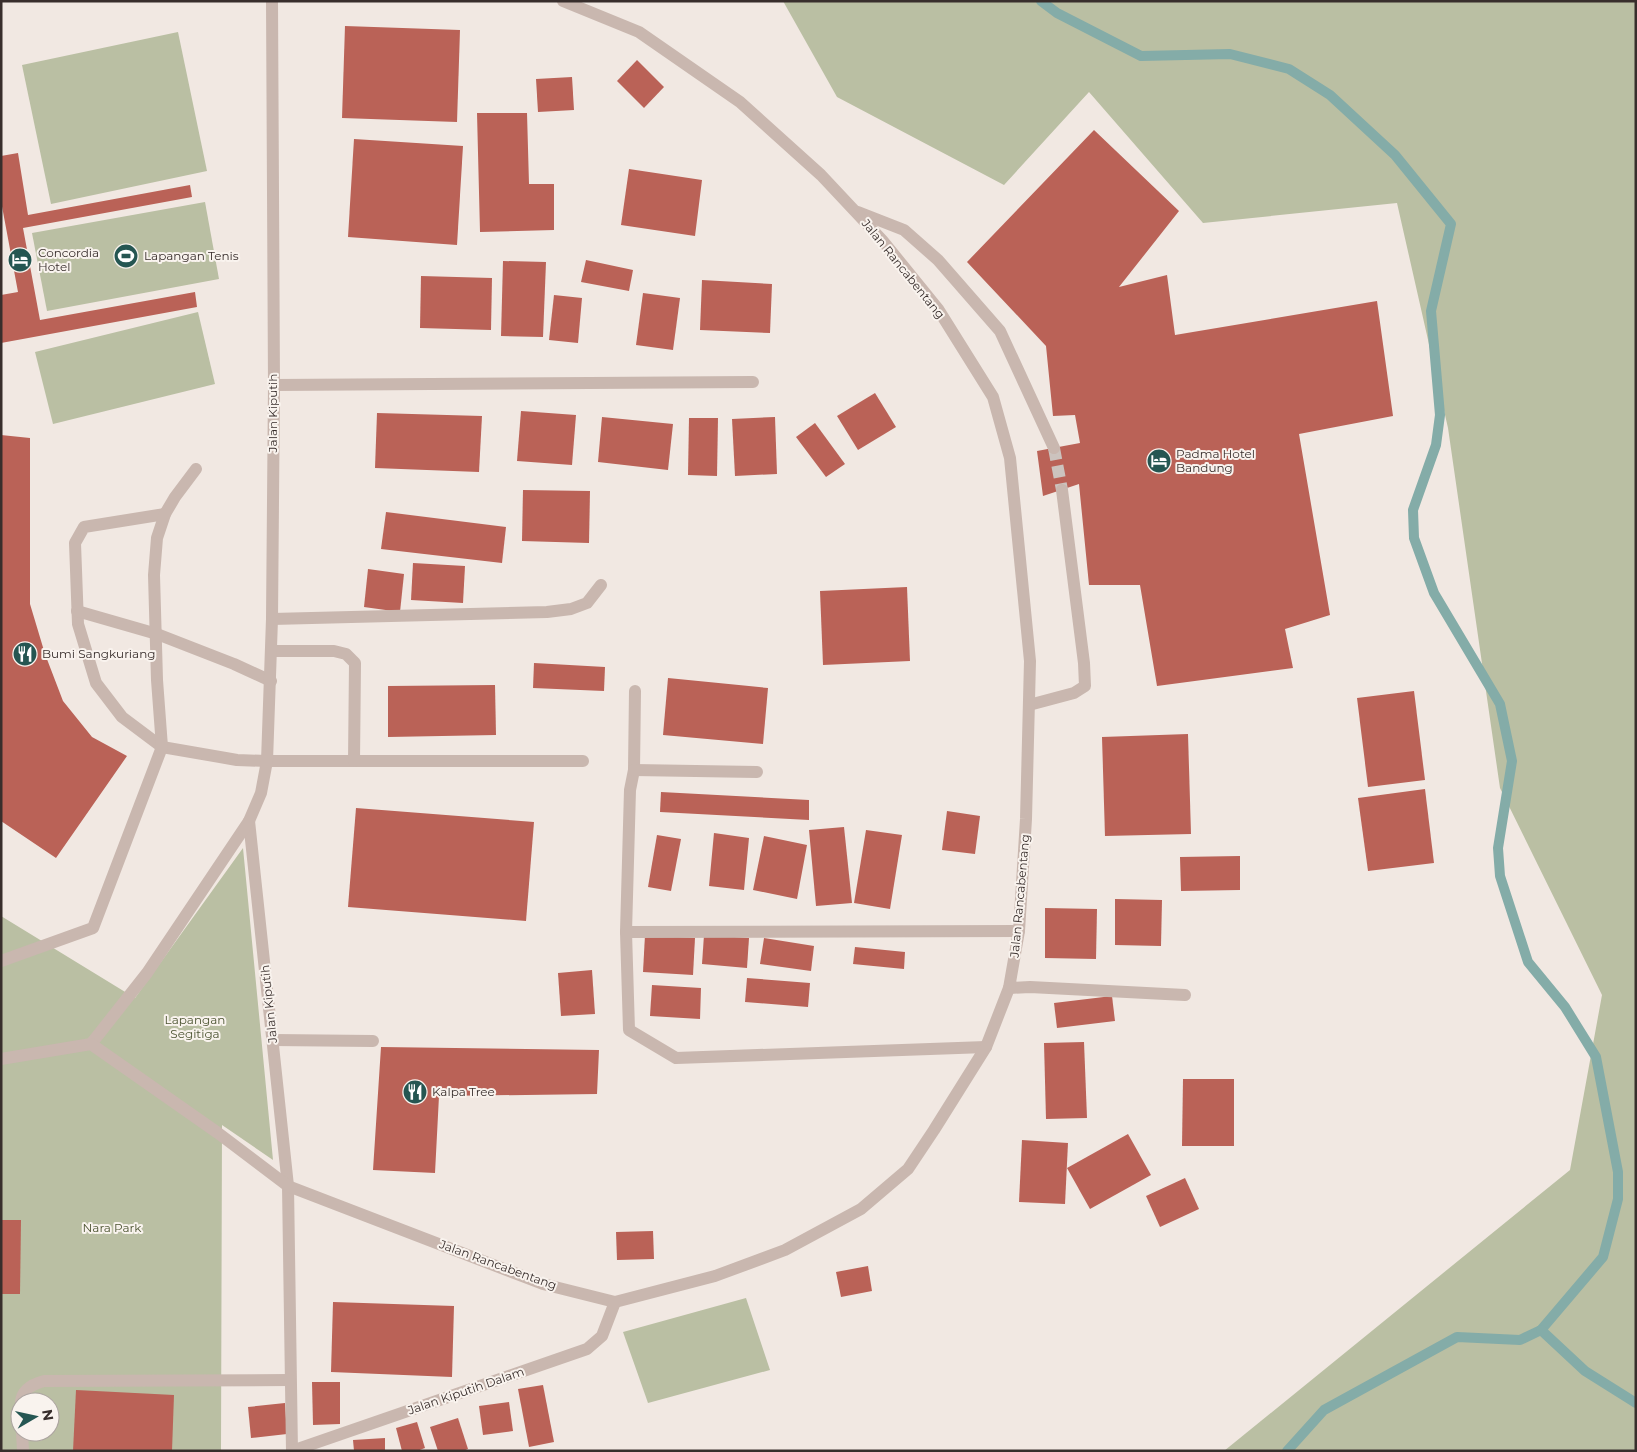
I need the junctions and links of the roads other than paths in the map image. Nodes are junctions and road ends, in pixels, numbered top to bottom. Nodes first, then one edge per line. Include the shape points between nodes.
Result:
1 (272, 1) edge
2 (563, 1) edge
3 (856, 211) junction
4 (753, 382) dead end
5 (274, 385) junction
6 (1054, 448) tunnel mouth
7 (196, 469) dead end
8 (1062, 490) tunnel mouth
9 (165, 514) junction
10 (601, 585) dead end
11 (77, 611) junction
12 (272, 619) junction
13 (157, 634) junction
14 (272, 651) junction
15 (270, 681) junction
16 (635, 691) dead end
17 (1029, 705) junction
18 (162, 747) junction
19 (267, 761) junction
20 (354, 761) junction
21 (583, 761) dead end
22 (634, 770) junction
23 (758, 772) dead end
24 (249, 821) junction
25 (1019, 931) junction
26 (626, 932) junction
27 (1, 961) edge
28 (1010, 988) junction
29 (1185, 995) dead end
30 (273, 1040) junction
31 (373, 1041) dead end
32 (91, 1044) junction
33 (986, 1046) junction
34 (1, 1059) edge
35 (288, 1186) junction
36 (615, 1302) junction
37 (290, 1380) junction
38 (25, 1392) edge
39 (292, 1451) edge

1 - 5 street, Jalan Kiputih
2 - 3 street, Jalan Rancabentang via 639,32 740,102
3 - 6 street via 904,230 938,260 1000,331
3 - 17 street, Jalan Rancabentang via 938,309 993,397 1010,458 1030,660
4 - 5 street
5 - 12 street, Jalan Kiputih
7 - 9 street
8 - 17 street via 1085,686 1074,693
9 - 11 street via 84,527 75,543
9 - 13 street via 158,538 154,575
10 - 12 street via 587,603 547,612
11 - 13 street
11 - 18 street via 96,683 122,716
12 - 14 street, Jalan Kiputih
13 - 15 street
13 - 18 street
14 - 15 street, Jalan Kiputih
14 - 20 street via 334,652 346,654 355,663
15 - 19 street, Jalan Kiputih
16 - 22 street
17 - 25 street, Jalan Rancabentang
18 - 19 street via 237,760
18 - 27 street via 93,928
19 - 20 street
19 - 24 street, Jalan Kiputih via 261,793
20 - 21 street
22 - 23 street
22 - 26 street via 630,790
24 - 30 street, Jalan Kiputih
24 - 32 street, Jalan Kiputih via 147,973
25 - 26 street
25 - 28 street, Jalan Rancabentang
26 - 33 street via 630,1030 676,1058
28 - 29 street
28 - 33 street, Jalan Rancabentang
30 - 31 street
30 - 35 street, Jalan Kiputih
32 - 34 street
32 - 35 street, Jalan Rancabentang
33 - 36 street, Jalan Rancabentang via 908,1169 861,1210 785,1250 715,1276
35 - 36 street, Jalan Rancabentang via 544,1284
35 - 37 street, Jalan Kiputih Dalam
36 - 39 street, Jalan Kiputih Dalam via 602,1336 587,1349
37 - 38 street via 44,1381 30,1385
37 - 39 street, Jalan Kiputih Dalam

